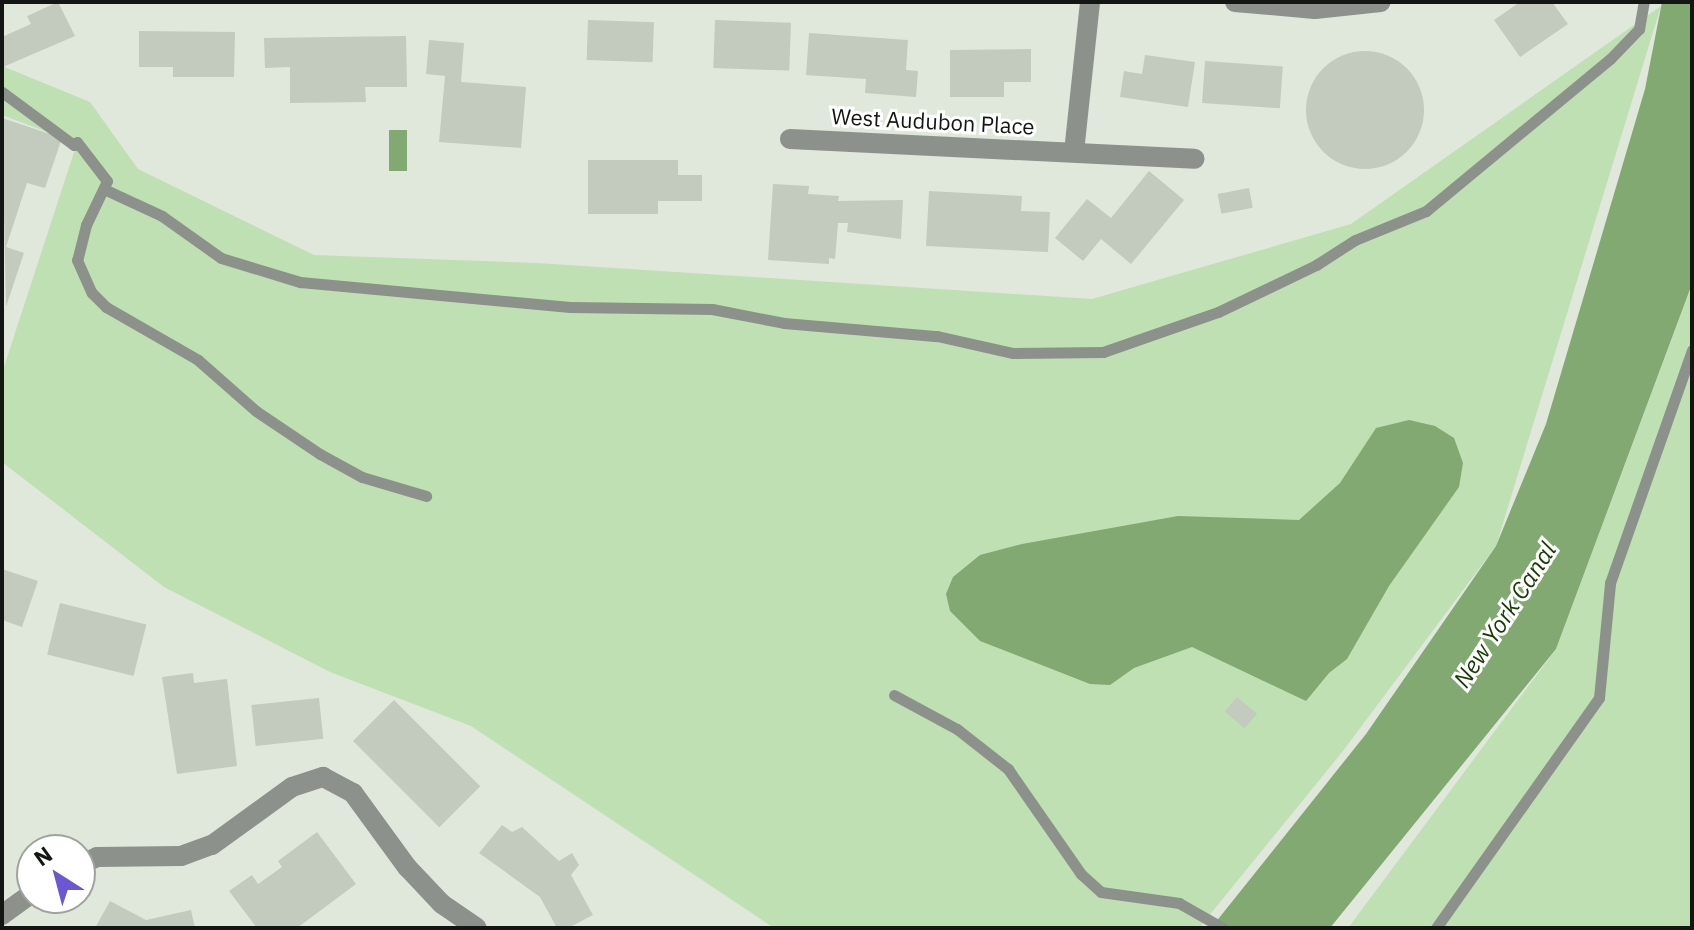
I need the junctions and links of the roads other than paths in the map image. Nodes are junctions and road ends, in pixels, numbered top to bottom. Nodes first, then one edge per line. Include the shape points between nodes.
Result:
1 (1090, 2) edge
2 (1235, 2) edge
3 (1381, 2) edge
4 (1644, 2) edge
5 (2, 92) edge
6 (790, 139) dead end
7 (1074, 152) junction
8 (1195, 159) dead end
9 (106, 190) junction
10 (1692, 350) edge
11 (1687, 386) edge
12 (426, 496) dead end
13 (894, 695) dead end
14 (96, 857) edge
15 (477, 928) edge
16 (1223, 928) edge
17 (1436, 928) edge

1 - 7 street
2 - 3 street via 1315,9
4 - 9 lane via 1639,29 1610,59 1426,211 1355,240 1218,312 1103,352 1013,353 937,336 784,323 712,309 570,307 300,282 221,258 162,216
5 - 9 lane via 74,145 77,142 107,181
6 - 7 street, West Audubon Place
7 - 8 street, West Audubon Place
9 - 12 lane via 86,225 77,260 92,293 106,307 198,360 265,418 320,454 362,477
10 - 11 lane
11 - 17 lane via 1610,583 1599,698
13 - 16 lane via 957,729 1008,769 1081,874 1101,892 1179,903
14 - 15 street via 181,856 212,845 292,787 323,777 353,793 407,867 442,904

